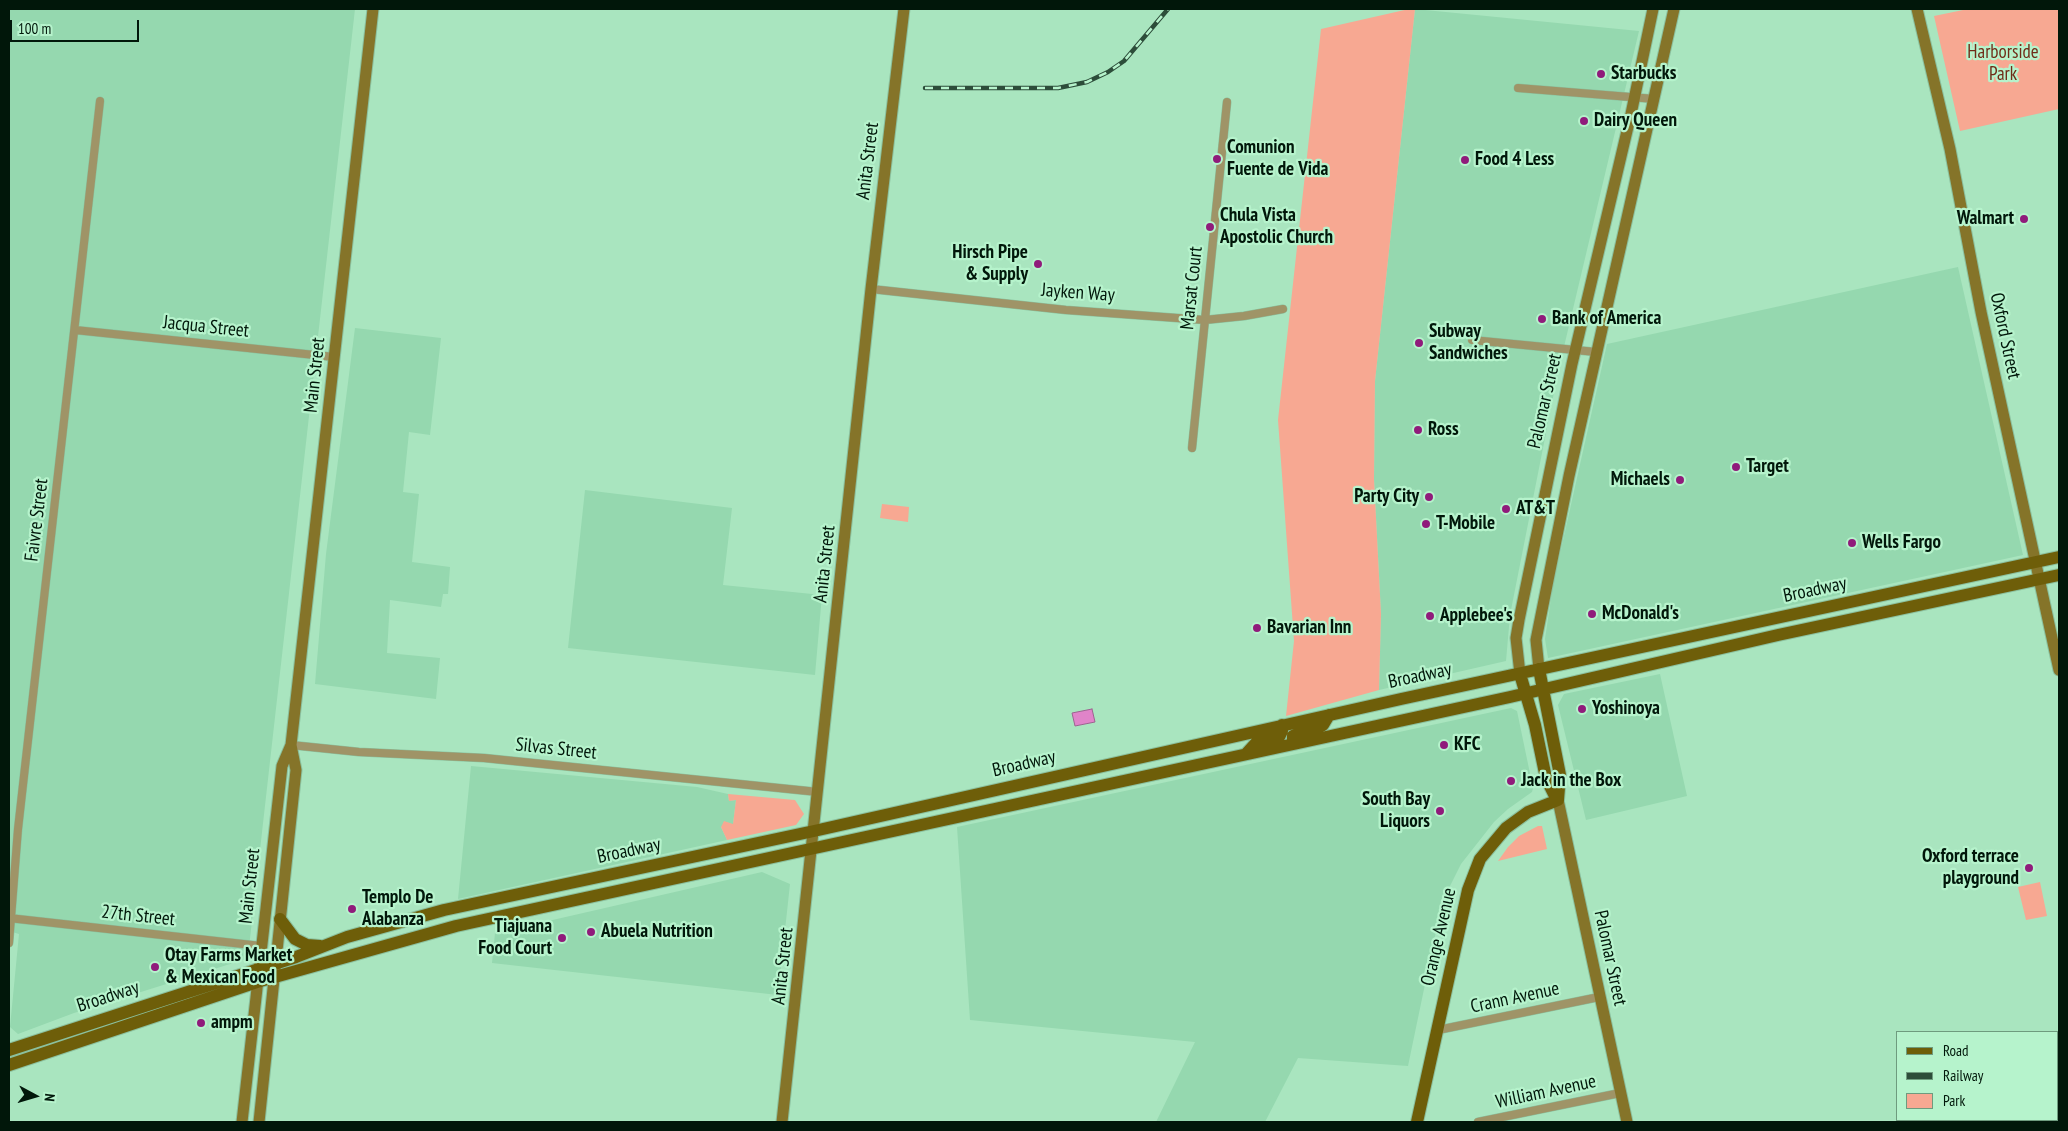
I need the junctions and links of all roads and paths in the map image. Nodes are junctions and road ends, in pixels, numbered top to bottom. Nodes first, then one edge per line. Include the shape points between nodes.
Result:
1 (373, 9) edge
2 (904, 9) edge
3 (1653, 9) edge
4 (1674, 9) edge
5 (1917, 9) edge
6 (1518, 88) dead end
7 (1634, 98) junction
8 (1655, 99) junction
9 (100, 101) dead end
10 (1228, 102) dead end
11 (871, 289) junction
12 (1283, 309) dead end
13 (1205, 320) junction
14 (75, 330) junction
15 (1472, 340) dead end
16 (1576, 350) junction
17 (1596, 352) junction
18 (334, 357) junction
19 (1192, 448) dead end
20 (2059, 557) edge
21 (2036, 562) junction
22 (2059, 575) edge
23 (2040, 579) junction
24 (1773, 618) junction
25 (1778, 635) junction
26 (1539, 669) junction
27 (2059, 670) edge
28 (1520, 674) junction
29 (1542, 690) junction
30 (1525, 694) junction
31 (1329, 715) junction
32 (1282, 725) junction
33 (291, 744) junction
34 (1293, 744) junction
35 (1246, 754) junction
36 (1086, 769) junction
37 (1090, 788) junction
38 (818, 792) junction
39 (1558, 800) junction
40 (814, 831) junction
41 (812, 848) junction
42 (589, 879) junction
43 (591, 896) junction
44 (10, 918) edge
45 (280, 919) junction
46 (9, 943) edge
47 (260, 946) junction
48 (322, 946) junction
49 (276, 963) junction
50 (258, 968) junction
51 (274, 978) junction
52 (257, 982) junction
53 (1599, 997) junction
54 (1438, 1030) junction
55 (9, 1050) edge
56 (9, 1065) edge
57 (1620, 1093) junction
58 (242, 1122) edge
59 (259, 1122) edge
60 (782, 1122) edge
61 (1417, 1122) edge
62 (1478, 1122) edge
63 (1626, 1122) edge

1 - 18 main road, Main Street
2 - 11 main road, Anita Street
3 - 7 main road, Palomar Street
4 - 8 main road, Palomar Street
5 - 21 main road, Oxford Street via 1950,149 1981,312
6 - 7 street
7 - 8 street
7 - 16 main road, Palomar Street
8 - 17 main road, Palomar Street
9 - 14 street, Faivre Street
10 - 13 street, Marsat Court
11 - 13 street, Jayken Way via 1066,310
11 - 38 main road, Anita Street
12 - 13 street, Jayken Way
13 - 19 street, Marsat Court
14 - 18 street, Jacqua Street
14 - 44 street, Faivre Street
15 - 16 street
16 - 17 street
16 - 28 main road, Palomar Street via 1516,638
17 - 26 main road, Palomar Street via 1536,640
18 - 33 main road, Main Street
20 - 21 main road, Broadway
21 - 23 main road, Oxford Street
21 - 24 main road, Broadway
22 - 23 main road, Broadway
23 - 25 main road, Broadway
23 - 27 main road, Oxford Street
24 - 25 main road
24 - 26 main road, Broadway
25 - 29 main road, Broadway
26 - 28 main road, Broadway
26 - 29 main road, Palomar Street
28 - 30 main road, Palomar Street
28 - 31 main road, Broadway
29 - 30 main road, Broadway
29 - 39 main road, Palomar Street via 1560,775
30 - 34 main road, Broadway
30 - 39 main road, Palomar Street via 1546,778
31 - 32 main road, Broadway
31 - 34 main road via 1323,725 1293,736
32 - 35 main road via 1279,737 1256,743
32 - 36 main road, Broadway
33 - 38 street, Silvas Street via 359,752 484,758
33 - 45 main road, Main Street via 296,770
33 - 47 main road, Main Street via 282,766
34 - 35 main road, Broadway
35 - 37 main road, Broadway
36 - 37 main road
36 - 40 main road, Broadway
37 - 41 main road, Broadway
38 - 40 main road, Anita Street
39 - 53 main road, Palomar Street
39 - 54 main road, Orange Avenue via 1528,812 1506,828 1480,859 1468,890
40 - 41 main road, Anita Street
40 - 42 main road, Broadway
41 - 43 main road, Broadway
41 - 60 main road, Anita Street
42 - 43 main road
42 - 48 main road, Broadway via 444,910
43 - 51 main road, Broadway via 438,931
44 - 46 street, Faivre Street
44 - 47 street, 27th Street
45 - 48 main road via 295,940
45 - 49 main road, Main Street
47 - 50 main road, Main Street
48 - 49 main road, Broadway
49 - 50 main road, Broadway
49 - 51 main road, Main Street
50 - 52 main road, Main Street
50 - 55 main road, Broadway
51 - 52 main road, Broadway
51 - 59 main road, Main Street
52 - 56 main road, Broadway
52 - 58 main road, Main Street
53 - 54 street, Crann Avenue
53 - 57 main road, Palomar Street
54 - 61 main road, Orange Avenue
57 - 62 street, William Avenue
57 - 63 main road, Palomar Street

